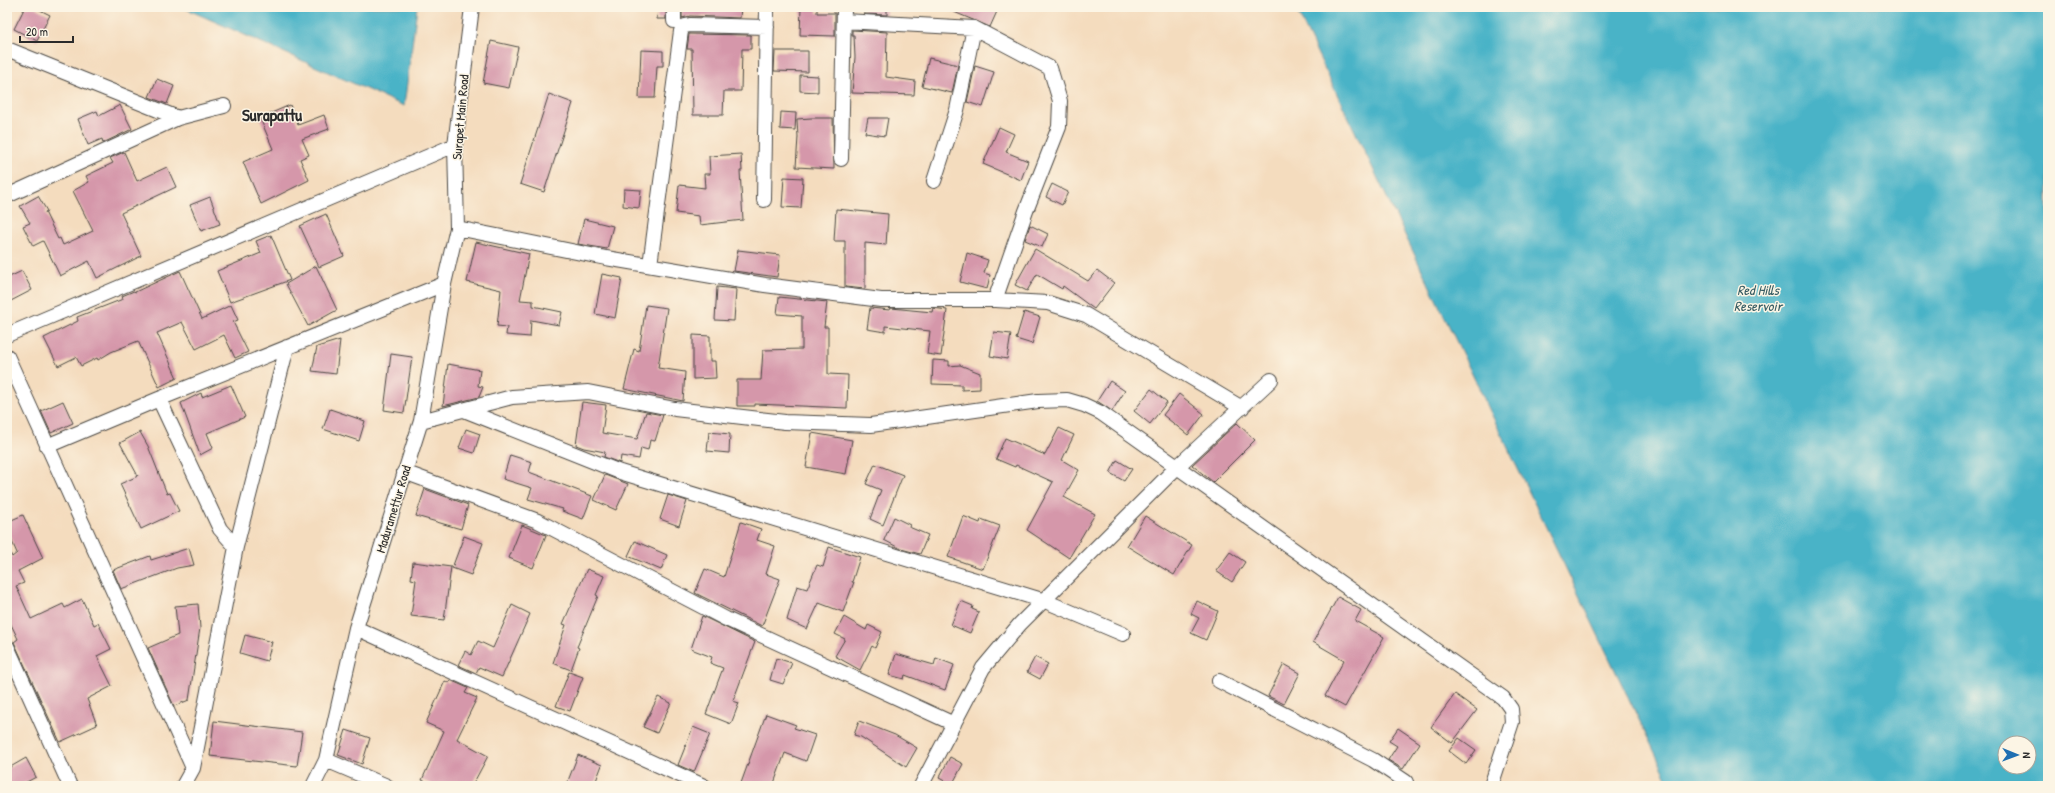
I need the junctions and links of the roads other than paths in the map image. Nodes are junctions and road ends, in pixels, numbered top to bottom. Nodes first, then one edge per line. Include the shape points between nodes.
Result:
1 (472, 7) edge
2 (767, 7) edge
3 (844, 14) edge
4 (767, 27) junction
5 (974, 28) junction
6 (7, 49) edge
7 (224, 106) dead end
8 (178, 118) junction
9 (455, 145) junction
10 (841, 159) dead end
11 (934, 181) dead end
12 (7, 196) edge
13 (764, 200) dead end
14 (457, 228) junction
15 (650, 265) junction
16 (444, 284) junction
17 (995, 300) junction
18 (7, 335) edge
19 (287, 347) junction
20 (7, 356) edge
21 (1271, 380) dead end
22 (158, 399) junction
23 (1242, 408) junction
24 (464, 410) junction
25 (421, 421) junction
26 (47, 446) junction
27 (1177, 467) junction
28 (404, 472) junction
29 (236, 547) junction
30 (1045, 601) junction
31 (356, 628) junction
32 (1123, 634) dead end
33 (7, 646) edge
34 (1219, 681) dead end
35 (954, 724) junction
36 (326, 760) junction
37 (193, 768) junction
38 (1407, 785) edge
39 (70, 786) edge
40 (183, 786) edge
41 (313, 786) edge
42 (387, 786) edge
43 (704, 786) edge
44 (921, 786) edge
45 (1491, 786) edge

1 - 9 street, Surapet Main Road
2 - 4 street
3 - 5 street
3 - 10 street
4 - 13 street
4 - 15 street via 690,25 680,31
5 - 11 street via 957,110
5 - 17 street via 1050,68 1060,101 1059,127
6 - 8 street
7 - 8 street
8 - 12 street
9 - 14 street, Surapet Main Road
9 - 18 street
14 - 15 street
14 - 16 street, Maduramettur Road
15 - 17 street via 765,285 881,300
16 - 19 street
16 - 25 street, Maduramettur Road
17 - 23 street via 1048,303 1086,315
19 - 22 street
19 - 29 street
20 - 26 street
21 - 23 street
22 - 26 street
22 - 29 street via 220,529
23 - 27 street
24 - 25 street
24 - 27 street via 512,398 588,392 675,409 786,422 871,425 1030,402 1067,400 1101,414
24 - 30 street via 620,472
25 - 28 street, Maduramettur Road
26 - 37 street
27 - 30 street
27 - 45 street via 1503,698 1511,709 1512,722
28 - 31 street, Maduramettur Road
28 - 35 street via 538,521 726,619
29 - 37 street
30 - 32 street
30 - 35 street via 1020,624 983,668
31 - 36 street, Maduramettur Road
31 - 43 street
33 - 39 street
34 - 38 street via 1373,760
35 - 44 street
36 - 41 street, Maduramettur Road
36 - 42 street
37 - 40 street

